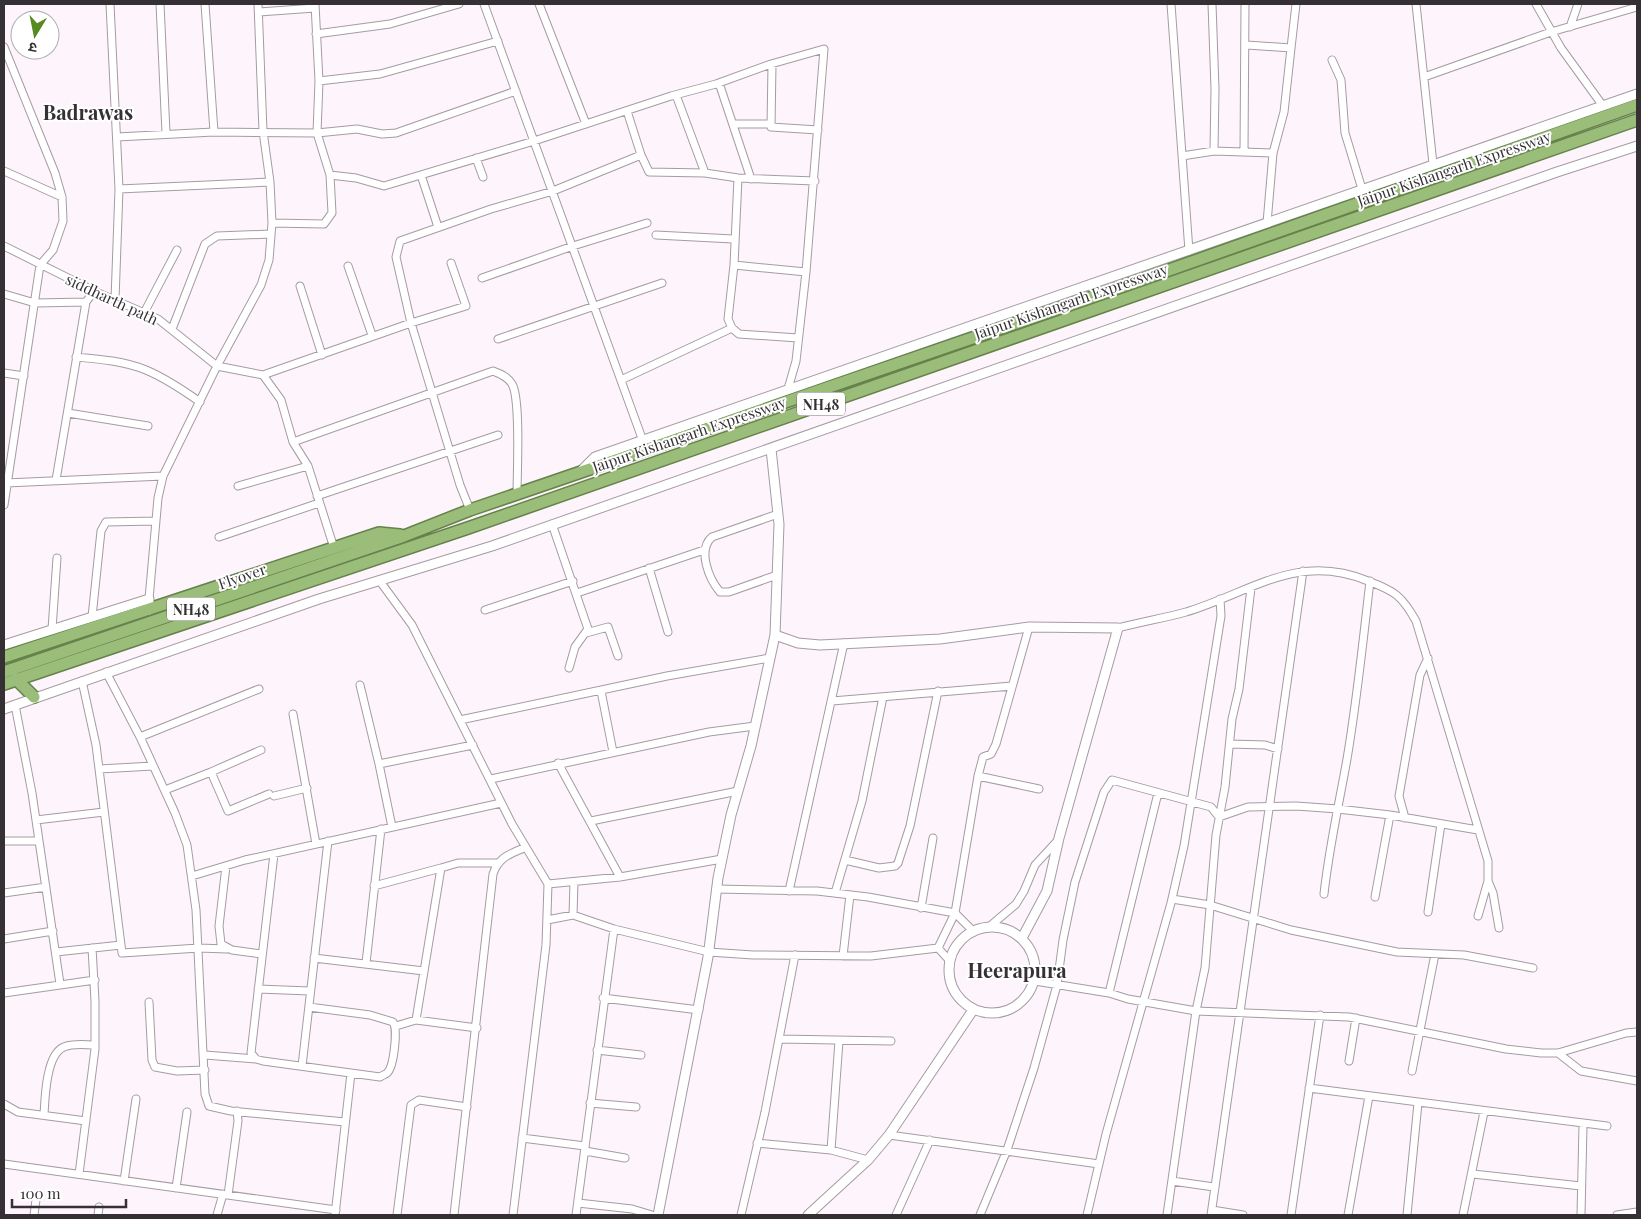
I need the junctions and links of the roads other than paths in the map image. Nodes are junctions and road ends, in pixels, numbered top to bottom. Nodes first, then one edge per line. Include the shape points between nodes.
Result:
1 (110, 4) edge
2 (160, 4) edge
3 (205, 4) edge
4 (459, 4) edge
5 (484, 4) edge
6 (539, 4) edge
7 (1171, 4) edge
8 (1212, 4) edge
9 (1246, 4) edge
10 (1296, 4) edge
11 (1416, 4) edge
12 (1536, 4) edge
13 (1578, 4) edge
14 (315, 6) edge
15 (259, 8) edge
16 (1637, 8) edge
17 (1570, 27) junction
18 (1551, 32) junction
19 (316, 34) junction
20 (498, 41) junction
21 (1247, 45) junction
22 (4, 47) edge
23 (1291, 48) junction
24 (1332, 60) dead end
25 (772, 64) junction
26 (1424, 76) junction
27 (319, 81) junction
28 (719, 83) junction
29 (516, 91) junction
30 (676, 94) junction
31 (1637, 94) edge
32 (1637, 105) edge
33 (1603, 106) junction
34 (627, 111) junction
35 (1637, 120) edge
36 (586, 124) junction
37 (733, 124) junction
38 (770, 124) junction
39 (818, 130) junction
40 (264, 131) junction
41 (214, 132) junction
42 (166, 133) junction
43 (317, 133) junction
44 (118, 137) junction
45 (534, 141) junction
46 (1637, 146) edge
47 (1214, 151) junction
48 (1244, 152) junction
49 (1273, 153) junction
50 (640, 155) junction
51 (1182, 156) junction
52 (476, 158) junction
53 (1433, 164) junction
54 (4, 171) edge
55 (704, 173) junction
56 (421, 175) junction
57 (330, 176) junction
58 (483, 177) dead end
59 (738, 178) junction
60 (751, 178) junction
61 (815, 181) junction
62 (270, 182) junction
63 (119, 189) junction
64 (1362, 189) junction
65 (553, 192) junction
66 (62, 197) junction
67 (272, 223) junction
68 (1267, 223) junction
69 (647, 224) dead end
70 (438, 227) junction
71 (271, 234) junction
72 (656, 235) dead end
73 (733, 239) junction
74 (4, 246) edge
75 (572, 246) junction
76 (177, 250) dead end
77 (1189, 251) junction
78 (451, 263) dead end
79 (40, 265) junction
80 (734, 265) junction
81 (348, 266) dead end
82 (806, 272) junction
83 (482, 278) dead end
84 (662, 284) dead end
85 (300, 286) dead end
86 (94, 291) junction
87 (4, 294) edge
88 (115, 300) junction
89 (86, 302) junction
90 (36, 303) junction
91 (594, 304) junction
92 (144, 311) junction
93 (411, 323) junction
94 (732, 328) junction
95 (172, 329) junction
96 (372, 335) junction
97 (498, 338) dead end
98 (798, 338) junction
99 (322, 355) junction
100 (76, 357) junction
101 (217, 366) junction
102 (4, 373) edge
103 (263, 375) junction
104 (24, 376) junction
105 (621, 380) junction
106 (788, 390) junction
107 (431, 393) junction
108 (200, 402) junction
109 (68, 413) junction
110 (148, 426) dead end
111 (498, 435) dead end
112 (643, 441) junction
113 (293, 442) junction
114 (771, 449) junction
115 (449, 451) junction
116 (7, 456) edge
117 (308, 466) junction
118 (578, 472) junction
119 (163, 476) junction
120 (56, 480) junction
121 (6, 483) junction
122 (238, 486) dead end
123 (4, 492) edge
124 (516, 494) junction
125 (318, 500) junction
126 (4, 505) edge
127 (470, 510) junction
128 (778, 514) junction
129 (156, 521) junction
130 (552, 524) junction
131 (404, 536) junction
132 (220, 537) dead end
133 (334, 548) junction
134 (704, 550) junction
135 (57, 558) dead end
136 (649, 568) junction
137 (1303, 571) junction
138 (777, 575) junction
139 (379, 580) junction
140 (573, 581) junction
141 (1370, 581) junction
142 (1252, 588) junction
143 (577, 593) junction
144 (1220, 599) junction
145 (149, 605) junction
146 (485, 610) dead end
147 (92, 618) junction
148 (1029, 627) junction
149 (1118, 628) junction
150 (52, 629) junction
151 (668, 632) dead end
152 (586, 633) junction
153 (775, 635) junction
154 (844, 643) junction
155 (4, 644) edge
156 (618, 656) dead end
157 (4, 657) edge
158 (770, 658) junction
159 (1428, 658) junction
160 (569, 668) dead end
161 (4, 672) edge
162 (106, 672) junction
163 (16, 680) junction
164 (82, 681) junction
165 (4, 684) edge
166 (360, 685) dead end
167 (1012, 686) junction
168 (259, 689) dead end
169 (601, 691) junction
170 (938, 691) junction
171 (34, 697) junction
172 (883, 697) junction
173 (832, 701) junction
174 (14, 705) junction
175 (4, 709) edge
176 (293, 714) dead end
177 (460, 720) junction
178 (756, 726) junction
179 (140, 737) junction
180 (1230, 744) junction
181 (473, 745) junction
182 (1278, 749) junction
183 (262, 750) dead end
184 (613, 752) junction
185 (558, 763) junction
186 (379, 764) junction
187 (153, 766) junction
188 (99, 768) junction
189 (211, 772) junction
190 (978, 776) junction
191 (491, 779) junction
192 (307, 788) junction
193 (1040, 789) dead end
194 (164, 790) junction
195 (738, 791) junction
196 (1158, 794) junction
197 (501, 803) junction
198 (1193, 803) junction
199 (1270, 807) junction
200 (1338, 809) junction
201 (104, 812) junction
202 (1219, 816) junction
203 (1390, 816) junction
204 (1405, 818) junction
205 (36, 820) junction
206 (591, 822) junction
207 (1441, 824) junction
208 (392, 827) junction
209 (381, 829) junction
210 (1478, 830) junction
211 (933, 838) dead end
212 (1059, 838) junction
213 (4, 841) edge
214 (39, 841) junction
215 (328, 841) junction
216 (316, 844) junction
217 (524, 848) junction
218 (274, 854) junction
219 (722, 859) junction
220 (845, 860) junction
221 (497, 863) junction
222 (226, 866) junction
223 (441, 868) junction
224 (192, 876) junction
225 (620, 877) junction
226 (1488, 881) junction
227 (574, 882) junction
228 (548, 884) junction
229 (374, 886) junction
230 (46, 887) junction
231 (716, 890) junction
232 (789, 891) junction
233 (4, 893) edge
234 (835, 893) junction
235 (1324, 894) dead end
236 (850, 895) junction
237 (1375, 897) dead end
238 (1172, 899) junction
239 (1210, 905) junction
240 (921, 908) junction
241 (1428, 912) dead end
242 (955, 913) junction
243 (573, 915) junction
244 (1478, 916) dead end
245 (1253, 919) junction
246 (547, 920) junction
247 (989, 926) junction
248 (1499, 928) dead end
249 (614, 929) junction
250 (53, 931) junction
251 (973, 931) junction
252 (1022, 938) junction
253 (4, 939) edge
254 (122, 944) junction
255 (92, 948) junction
256 (199, 948) junction
257 (938, 948) junction
258 (227, 949) junction
259 (56, 952) junction
260 (709, 952) junction
261 (262, 954) junction
262 (1435, 954) junction
263 (795, 955) junction
264 (843, 956) junction
265 (314, 958) junction
266 (950, 960) junction
267 (366, 963) junction
268 (1533, 968) dead end
269 (424, 971) junction
270 (94, 980) junction
271 (1035, 981) junction
272 (60, 984) junction
273 (1057, 985) junction
274 (258, 989) junction
275 (310, 991) junction
276 (4, 993) edge
277 (1109, 993) junction
278 (603, 998) junction
279 (1143, 1001) junction
280 (149, 1002) dead end
281 (310, 1007) junction
282 (699, 1010) junction
283 (973, 1010) junction
284 (1196, 1011) junction
285 (1240, 1013) junction
286 (1320, 1015) junction
287 (1356, 1018) junction
288 (416, 1020) junction
289 (396, 1026) junction
290 (477, 1028) junction
291 (1420, 1030) junction
292 (1637, 1032) edge
293 (780, 1039) junction
294 (839, 1041) junction
295 (891, 1041) dead end
296 (95, 1045) junction
297 (597, 1050) junction
298 (1558, 1053) junction
299 (205, 1055) junction
300 (641, 1055) dead end
301 (256, 1059) junction
302 (1349, 1062) dead end
303 (302, 1066) junction
304 (205, 1070) junction
305 (1412, 1071) dead end
306 (351, 1073) junction
307 (1637, 1081) edge
308 (1309, 1088) junction
309 (1369, 1096) junction
310 (136, 1099) dead end
311 (590, 1103) junction
312 (1418, 1103) junction
313 (4, 1104) edge
314 (467, 1107) junction
315 (636, 1107) dead end
316 (187, 1112) dead end
317 (237, 1112) junction
318 (1484, 1112) junction
319 (44, 1115) junction
320 (86, 1121) junction
321 (345, 1122) junction
322 (1583, 1125) junction
323 (1607, 1126) dead end
324 (889, 1135) junction
325 (522, 1138) junction
326 (930, 1140) junction
327 (757, 1144) junction
328 (585, 1149) junction
329 (831, 1150) junction
330 (1007, 1150) junction
331 (625, 1158) dead end
332 (868, 1160) junction
333 (4, 1164) edge
334 (1099, 1164) junction
335 (79, 1174) junction
336 (1473, 1174) junction
337 (124, 1180) junction
338 (1172, 1181) junction
339 (1581, 1186) junction
340 (1214, 1187) junction
341 (176, 1188) junction
342 (226, 1194) junction
343 (36, 1200) dead end
344 (578, 1203) junction
345 (99, 1207) dead end
346 (335, 1212) edge
347 (1637, 1212) edge
348 (1211, 1213) edge
349 (34, 1215) edge
350 (98, 1215) edge
351 (217, 1215) edge
352 (397, 1215) edge
353 (454, 1215) edge
354 (512, 1215) edge
355 (576, 1215) edge
356 (652, 1215) edge
357 (658, 1215) edge
358 (742, 1215) edge
359 (808, 1215) edge
360 (896, 1215) edge
361 (980, 1215) edge
362 (1087, 1215) edge
363 (1167, 1215) edge
364 (1243, 1215) edge
365 (1291, 1215) edge
366 (1348, 1215) edge
367 (1407, 1215) edge
368 (1463, 1215) edge
369 (1581, 1215) edge
370 (1617, 1215) edge

1 - 44 street
2 - 42 street
3 - 41 street
4 - 19 street via 390,24
5 - 20 street
6 - 36 street
7 - 51 street
8 - 47 street
9 - 21 street
10 - 23 street
11 - 26 street
12 - 18 street
13 - 17 street
14 - 15 street
14 - 19 street
15 - 40 street
16 - 17 street
17 - 18 street
18 - 26 street
18 - 33 street
19 - 27 street
20 - 27 street via 380,74
20 - 29 street
21 - 23 street
21 - 48 street
22 - 66 street
23 - 49 street via 1284,112
24 - 64 street via 1341,80 1345,133
25 - 28 street
25 - 38 street
25 - 39 street via 824,50
26 - 53 street
27 - 43 street
28 - 30 street
28 - 37 street
29 - 43 street via 396,133 358,129
29 - 45 street
30 - 34 street
30 - 55 street
31 - 33 street
32 - 118 highway, Jaipur Kishangarh Expressway / NH48 via 1037,316
33 - 53 street
34 - 36 street
34 - 50 street
35 - 163 highway, Jaipur Kishangarh Expressway / NH48 via 468,528
36 - 45 street
37 - 38 street
37 - 60 street
38 - 39 street via 771,127
39 - 61 street
40 - 41 street
40 - 43 street
40 - 62 street
41 - 42 street
42 - 44 street
43 - 57 street
44 - 63 street
45 - 52 street
45 - 65 street
46 - 114 street
47 - 48 street
47 - 51 street
48 - 49 street
49 - 68 street
50 - 55 street via 649,172
50 - 65 street
51 - 77 street
52 - 56 street
52 - 58 street
53 - 64 street
54 - 66 street
55 - 59 street
56 - 57 street via 384,186 356,178
56 - 70 street
57 - 67 street via 332,213 324,224
59 - 60 street
59 - 73 street
60 - 61 street
61 - 82 street via 811,189
62 - 63 street
62 - 67 street
63 - 88 street
64 - 68 street
65 - 70 street
65 - 75 street
66 - 79 street via 63,221 53,250
67 - 71 street
68 - 77 street
69 - 75 street
70 - 93 street via 400,241 397,248 396,257
71 - 95 street via 210,239 205,244
71 - 101 street via 261,285
72 - 73 street
73 - 80 street
74 - 79 street, siddharth path
75 - 83 street
75 - 91 street
76 - 92 street
77 - 106 street
78 - 93 street via 466,306
79 - 86 street, siddharth path
79 - 90 street
80 - 82 street
80 - 94 street via 728,319
81 - 96 street
82 - 98 street
84 - 91 street
85 - 99 street
86 - 88 street, siddharth path
86 - 89 street
87 - 90 street
88 - 92 street, siddharth path
89 - 90 street
89 - 100 street
90 - 104 street
91 - 97 street
91 - 105 street
92 - 95 street, siddharth path
93 - 96 street
93 - 107 street
94 - 98 street via 739,334
94 - 105 street
95 - 101 street, siddharth path
96 - 99 street
98 - 106 street
99 - 103 street
100 - 108 street via 144,369
100 - 109 street
101 - 103 street, siddharth path
101 - 108 street
102 - 104 street
103 - 113 street via 281,400
104 - 116 street
105 - 112 street
106 - 112 street
107 - 113 street
107 - 115 street
107 - 124 street via 493,371 508,378 514,386 517,416
108 - 119 street
109 - 110 street
109 - 120 street
111 - 115 street
112 - 118 street via 595,457
113 - 117 street
114 - 128 street
114 - 130 street
115 - 125 street
115 - 127 street
116 - 121 street
117 - 122 street
117 - 125 street
118 - 124 highway, Jaipur Kishangarh Expressway / NH48
119 - 120 street
119 - 129 street
120 - 121 street
121 - 123 street
123 - 126 street
124 - 127 highway, Jaipur Kishangarh Expressway / NH48
125 - 132 street
125 - 133 street
127 - 131 highway, Jaipur Kishangarh Expressway / NH48
128 - 134 street via 712,536 706,541
128 - 138 street
129 - 145 street
129 - 147 street via 106,522 101,531
130 - 139 street
130 - 140 street
131 - 133 highway via 379,533
131 - 161 highway, Flyover / NH48
133 - 145 highway
134 - 136 street
134 - 138 street via 714,584 720,592 729,592
135 - 150 street
136 - 143 street
136 - 151 street
137 - 141 street via 1333,570
137 - 142 street via 1286,573
137 - 182 street
138 - 153 street
139 - 162 street
139 - 177 street via 412,625
140 - 143 street
140 - 146 street
141 - 159 street via 1396,592 1406,602
141 - 200 street via 1357,692
142 - 144 street
142 - 180 street
143 - 152 street via 587,621
144 - 149 street via 1186,612
144 - 198 street via 1221,616
145 - 147 street
145 - 157 highway
147 - 150 street
148 - 149 street
148 - 154 street via 940,639
148 - 167 street
149 - 212 street
150 - 155 street
152 - 156 street via 608,627
152 - 160 street via 575,647
153 - 154 street via 820,645
153 - 158 street
154 - 173 street
158 - 169 street
158 - 178 street
159 - 204 street via 1420,675 1399,796
159 - 210 street
162 - 164 street
162 - 179 street
163 - 165 highway, Jaipur Kishangarh Expressway / NH48
163 - 171 highway
164 - 171 street
164 - 188 street
166 - 186 street
167 - 170 street
167 - 190 street via 996,744 991,754 984,757
168 - 179 street
169 - 177 street
169 - 184 street
170 - 172 street
170 - 220 street via 910,826 898,863 879,868
171 - 174 street
172 - 173 street
172 - 220 street via 862,801
173 - 232 street
174 - 175 street
174 - 205 street
176 - 192 street
177 - 181 street
178 - 184 street via 709,732
178 - 195 street
179 - 187 street
180 - 182 street via 1265,745
180 - 202 street via 1226,787
181 - 186 street
181 - 191 street
182 - 199 street
183 - 189 street
184 - 185 street
185 - 191 street
185 - 206 street
186 - 208 street
187 - 188 street
187 - 194 street
188 - 201 street
189 - 192 street via 228,811 272,795
189 - 194 street
190 - 193 street
190 - 242 street
191 - 197 street
192 - 216 street
194 - 224 street via 187,846
195 - 206 street
195 - 219 street
196 - 198 street
196 - 273 street via 1112,780 1104,792 1075,882
196 - 277 street
197 - 208 street
197 - 217 street
198 - 202 street via 1211,807
198 - 238 street
199 - 200 street
199 - 202 street via 1248,807
199 - 245 street
200 - 203 street
200 - 235 street
201 - 205 street
201 - 254 street
202 - 239 street
203 - 204 street
203 - 237 street
204 - 207 street
205 - 214 street
206 - 225 street
207 - 210 street
207 - 241 street
208 - 209 street
209 - 215 street
209 - 229 street
210 - 226 street via 1488,861
211 - 240 street
212 - 247 street via 1035,865 1016,904
212 - 252 street via 1047,890
213 - 214 street
214 - 230 street
215 - 216 street
215 - 265 street
216 - 218 street
217 - 221 street
217 - 228 street
218 - 222 street
218 - 261 street
219 - 225 street
219 - 231 street
220 - 234 street
221 - 223 street via 458,863
221 - 290 street
222 - 224 street
222 - 258 street via 219,939
223 - 229 street
223 - 269 street
224 - 256 street
225 - 227 street
226 - 244 street
226 - 248 street
227 - 228 street
227 - 243 street
228 - 246 street
229 - 267 street
230 - 233 street
230 - 250 street
231 - 232 street
231 - 260 street
232 - 234 street
234 - 236 street
236 - 240 street
236 - 264 street
238 - 239 street
238 - 279 street
239 - 245 street
239 - 284 street via 1205,968
240 - 242 street
242 - 251 street
242 - 257 street
243 - 246 street
243 - 249 street
245 - 262 street via 1397,952
245 - 285 street
246 - 325 street
247 - 251 street
247 - 252 street via 1006,928
249 - 260 street
249 - 278 street
250 - 253 street
250 - 259 street
251 - 266 street via 958,943
252 - 271 street via 1031,950 1036,966
254 - 255 street
254 - 256 street via 122,953
255 - 259 street
255 - 270 street
256 - 258 street
256 - 299 street
257 - 264 street
257 - 266 street
258 - 261 street
259 - 272 street
260 - 263 street
260 - 282 street
261 - 274 street
262 - 268 street
262 - 291 street
263 - 264 street
263 - 293 street
265 - 267 street
265 - 275 street
266 - 283 street via 949,978 955,994
267 - 269 street
269 - 288 street
270 - 272 street
270 - 296 street
271 - 273 street
271 - 283 street via 1028,996 1017,1007 1003,1013 985,1014
272 - 276 street
273 - 277 street
273 - 330 street
274 - 275 street
274 - 301 street via 251,1054
275 - 281 street
277 - 279 street
278 - 282 street
278 - 297 street
279 - 284 street
279 - 334 street
280 - 304 street via 150,1046 155,1067 176,1071
281 - 289 street via 370,1015 394,1022
281 - 303 street
282 - 357 street
283 - 324 street
284 - 285 street
284 - 338 street
285 - 286 street
285 - 340 street
286 - 287 street
286 - 308 street
287 - 291 street
287 - 302 street
288 - 289 street
288 - 290 street
289 - 306 street via 387,1074 380,1077
290 - 314 street
291 - 298 street via 1506,1050
291 - 305 street
292 - 298 street
293 - 294 street
293 - 327 street
294 - 295 street
294 - 329 street
296 - 319 street via 62,1047 54,1056
296 - 320 street
297 - 300 street
297 - 311 street
298 - 307 street via 1581,1071
299 - 301 street
299 - 304 street
301 - 303 street
303 - 306 street
304 - 317 street via 205,1094 209,1106
306 - 321 street
308 - 309 street
308 - 365 street
309 - 312 street
309 - 366 street
310 - 337 street
311 - 315 street
311 - 328 street
312 - 318 street
312 - 367 street
313 - 319 street via 18,1112
314 - 352 street via 419,1100 411,1105
314 - 353 street
316 - 341 street
317 - 321 street
317 - 342 street
318 - 322 street
318 - 336 street
319 - 320 street
320 - 335 street
321 - 346 street
322 - 323 street
322 - 339 street
324 - 326 street
324 - 332 street
325 - 328 street
325 - 354 street
326 - 330 street
326 - 360 street
327 - 329 street
327 - 358 street
328 - 331 street
328 - 344 street
329 - 332 street
330 - 334 street
330 - 361 street
332 - 359 street
333 - 335 street
334 - 362 street
335 - 337 street
336 - 339 street
336 - 368 street
337 - 341 street
338 - 340 street
338 - 363 street
339 - 369 street
340 - 348 street
341 - 342 street
342 - 346 street
342 - 351 street
343 - 349 street
344 - 355 street
344 - 356 street via 632,1209
345 - 350 street
347 - 370 street
348 - 364 street

